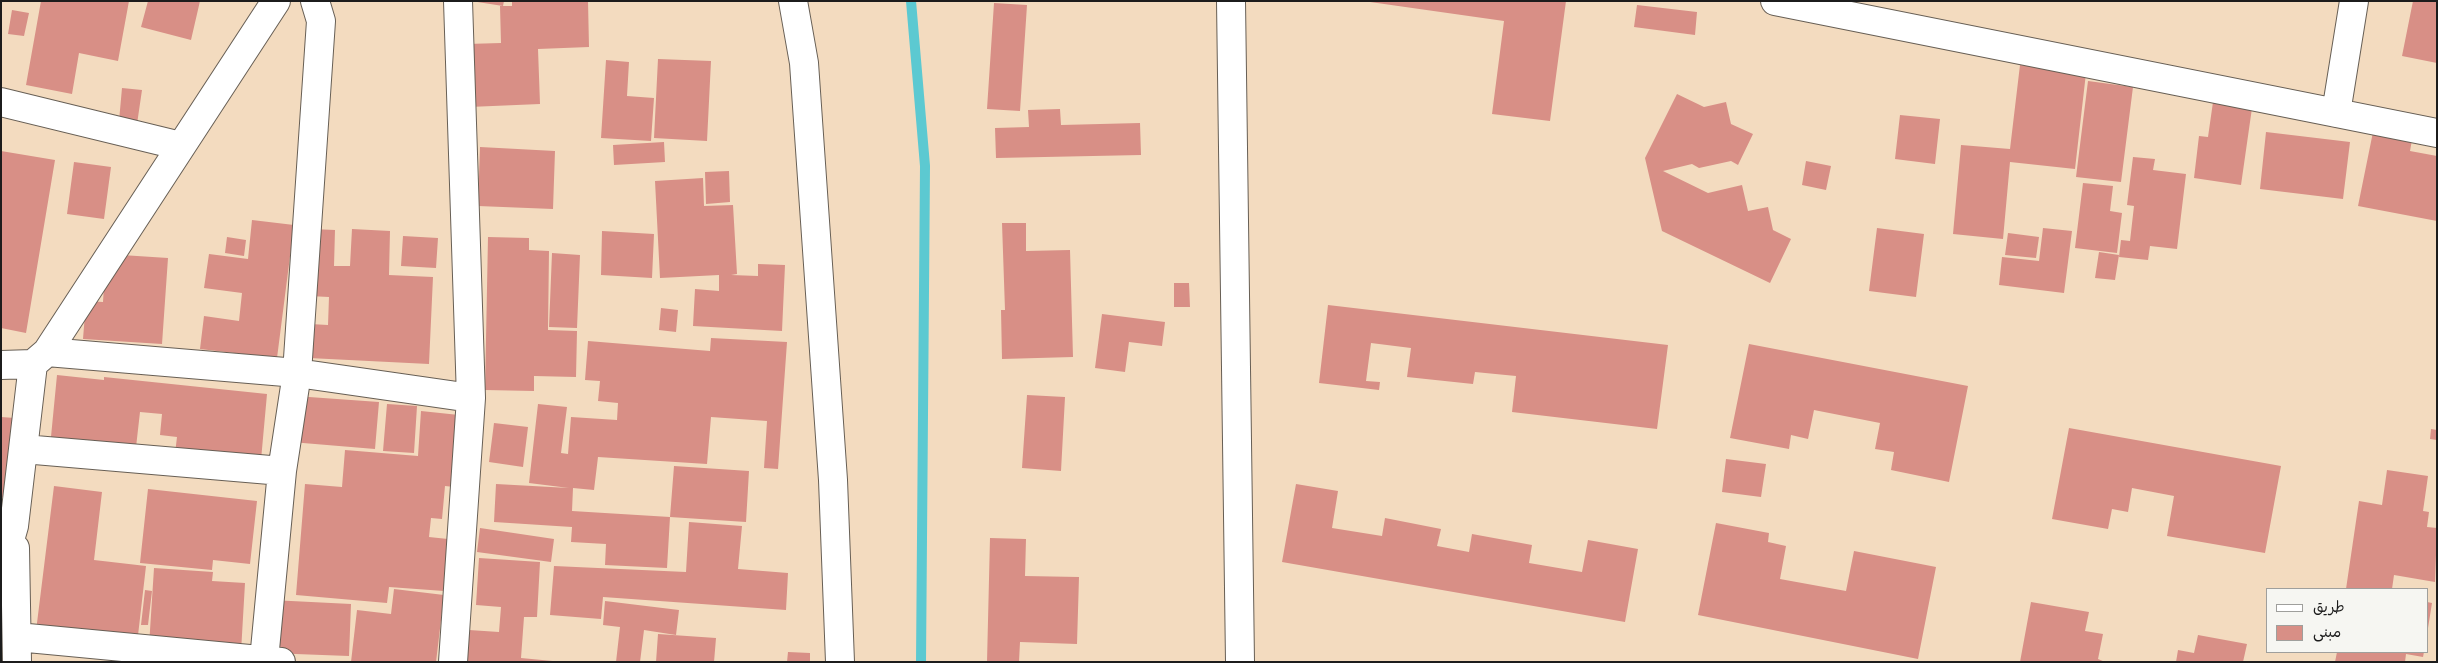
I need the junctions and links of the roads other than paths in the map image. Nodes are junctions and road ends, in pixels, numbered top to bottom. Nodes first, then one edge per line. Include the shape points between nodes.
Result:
1 (276, 1) edge
2 (315, 1) edge
3 (458, 1) edge
4 (793, 1) edge
5 (1231, 1) edge
6 (1775, 1) edge
7 (2354, 1) edge
8 (1, 102) edge
9 (2336, 113) junction
10 (2437, 132) edge
11 (181, 146) junction
12 (40, 358) junction
13 (1, 365) edge
14 (297, 374) junction
15 (471, 398) junction
16 (23, 449) junction
17 (282, 471) junction
18 (14, 526) junction
19 (1, 572) edge
20 (17, 649) edge
21 (272, 661) edge
22 (453, 662) edge
23 (840, 662) edge
24 (1240, 662) edge

1 - 11 street
2 - 14 street via 321,21
3 - 15 street
4 - 23 street via 805,83 833,480
5 - 24 street
6 - 9 street
7 - 9 street
8 - 11 street
9 - 10 street
11 - 12 street
12 - 13 street
12 - 14 street
12 - 16 street
14 - 15 street
14 - 17 street
15 - 22 street
16 - 17 street
16 - 18 street
17 - 21 street
18 - 19 street
18 - 20 street
20 - 21 street

